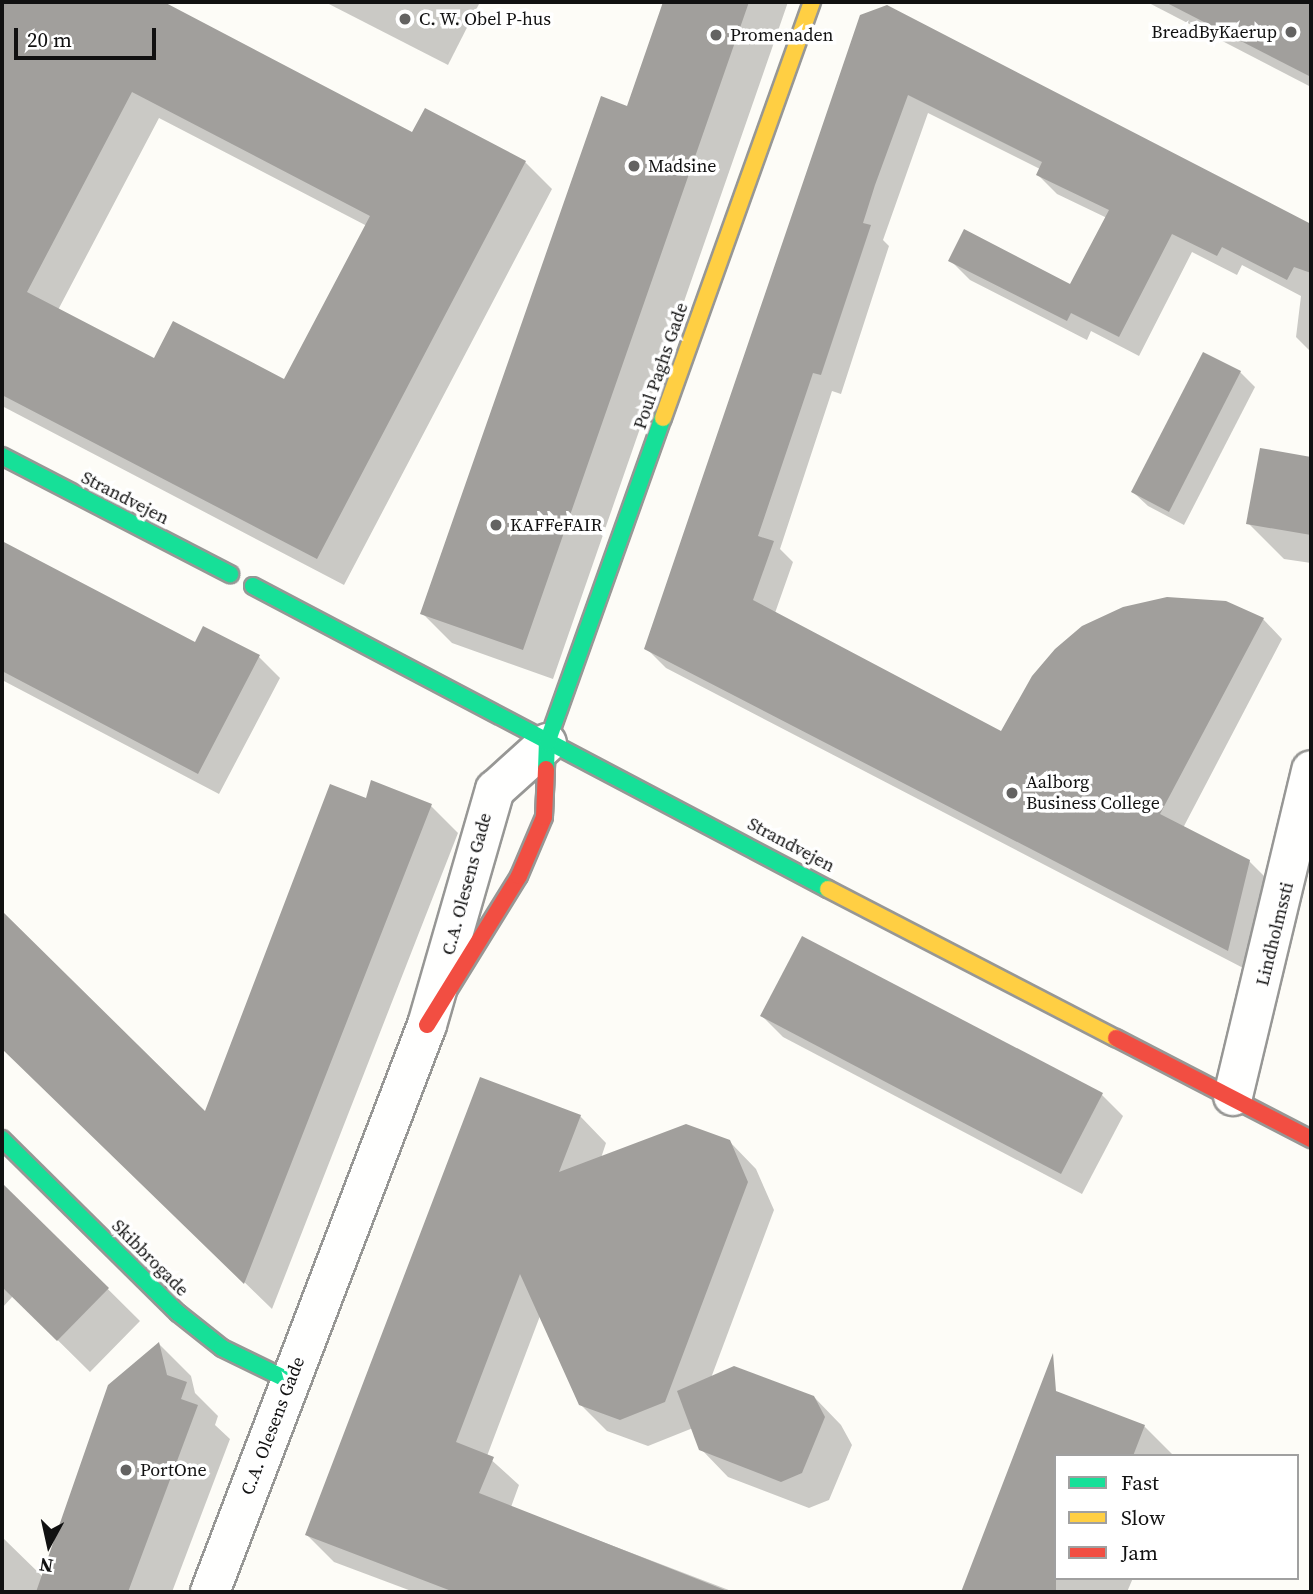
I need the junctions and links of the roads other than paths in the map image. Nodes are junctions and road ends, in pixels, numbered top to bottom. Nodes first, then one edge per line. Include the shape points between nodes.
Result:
1 (811, 2) edge
2 (2, 456) edge
3 (230, 575) dead end
4 (253, 586) dead end
5 (547, 743) junction
6 (1311, 770) edge
7 (427, 1026) junction
8 (1233, 1097) junction
9 (2, 1139) edge
10 (1311, 1139) edge
11 (290, 1381) junction
12 (210, 1592) edge

1 - 5 street, Poul Paghs Gade
2 - 3 street, Strandvejen
4 - 5 street, Strandvejen
5 - 7 street, C.A. Olesens Gade via 544,817 533,844 519,876
5 - 7 street, C.A. Olesens Gade via 495,790
5 - 8 street, Strandvejen
6 - 8 street, Lindholmssti
7 - 11 street, C.A. Olesens Gade
8 - 10 street, Strandvejen
9 - 11 street, Skibbrogade via 178,1312 222,1348
11 - 12 street, C.A. Olesens Gade

